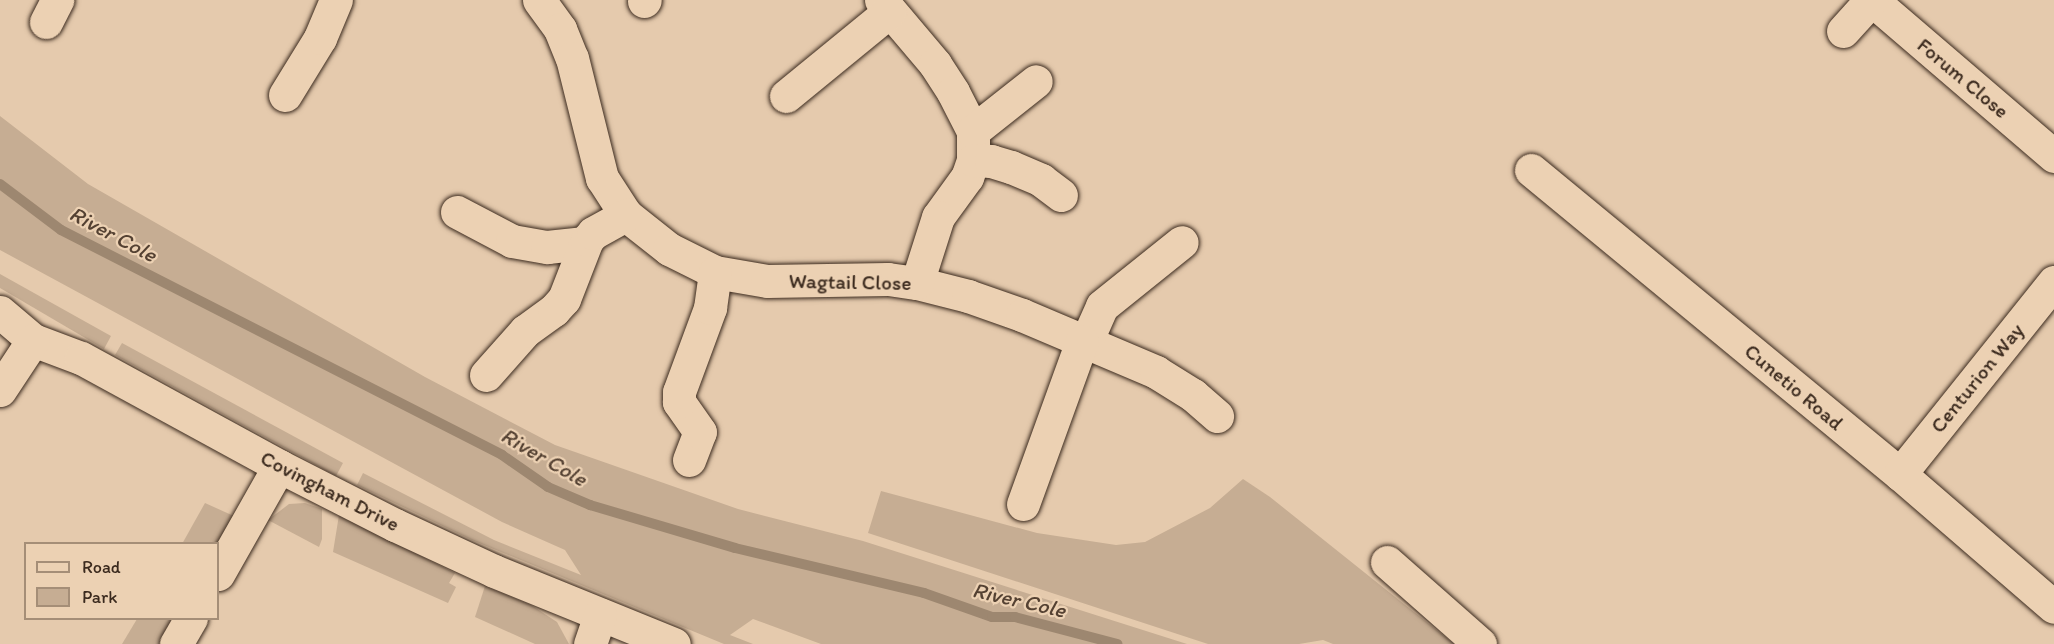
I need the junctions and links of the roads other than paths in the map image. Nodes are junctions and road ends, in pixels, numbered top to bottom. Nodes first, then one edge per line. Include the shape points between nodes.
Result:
1 (336, 0) edge
2 (539, 0) edge
3 (1872, 0) edge
4 (886, 5) edge
5 (1843, 31) dead end
6 (1036, 81) dead end
7 (285, 95) dead end
8 (786, 96) dead end
9 (973, 145) junction
10 (2054, 156) edge
11 (1531, 170) dead end
12 (1061, 195) dead end
13 (457, 212) dead end
14 (626, 215) junction
15 (1182, 242) dead end
16 (585, 243) junction
17 (715, 272) junction
18 (2054, 282) edge
19 (917, 283) junction
20 (0, 312) edge
21 (33, 340) junction
22 (1084, 342) junction
23 (486, 375) dead end
24 (0, 390) edge
25 (1217, 416) dead end
26 (689, 460) dead end
27 (279, 466) junction
28 (1900, 474) junction
29 (1023, 504) dead end
30 (1387, 562) dead end
31 (219, 572) edge
32 (2054, 607) edge
33 (190, 620) edge
34 (595, 630) edge
35 (176, 644) edge
36 (674, 644) edge
37 (1480, 644) edge

1 - 7 street via 320,39
2 - 14 street, Wagtail Close via 560,29 572,58 602,178
3 - 5 street, Forum Close
3 - 10 street, Forum Close
4 - 8 street
4 - 9 street via 953,92
6 - 9 street
9 - 12 street via 992,161 1041,180
9 - 19 street via 967,177 938,217
11 - 28 street, Cunetio Road
13 - 16 street via 512,242 547,247
14 - 16 street via 593,233
14 - 17 street, Wagtail Close via 669,249
15 - 22 street via 1102,306
16 - 23 street via 564,299 525,331
17 - 19 street, Wagtail Close via 767,281 855,278
17 - 26 street via 710,308 679,392 679,402 700,432
18 - 28 street, Centurion Way
19 - 22 street, Wagtail Close via 1022,315
20 - 21 street, Covingham Drive
21 - 24 street
21 - 27 street, Covingham Drive via 81,358
22 - 25 street, Wagtail Close via 1174,383
22 - 29 street
27 - 31 street
27 - 34 street, Covingham Drive
28 - 32 street, Cunetio Road
30 - 37 street
33 - 35 street
34 - 36 street, Covingham Drive

